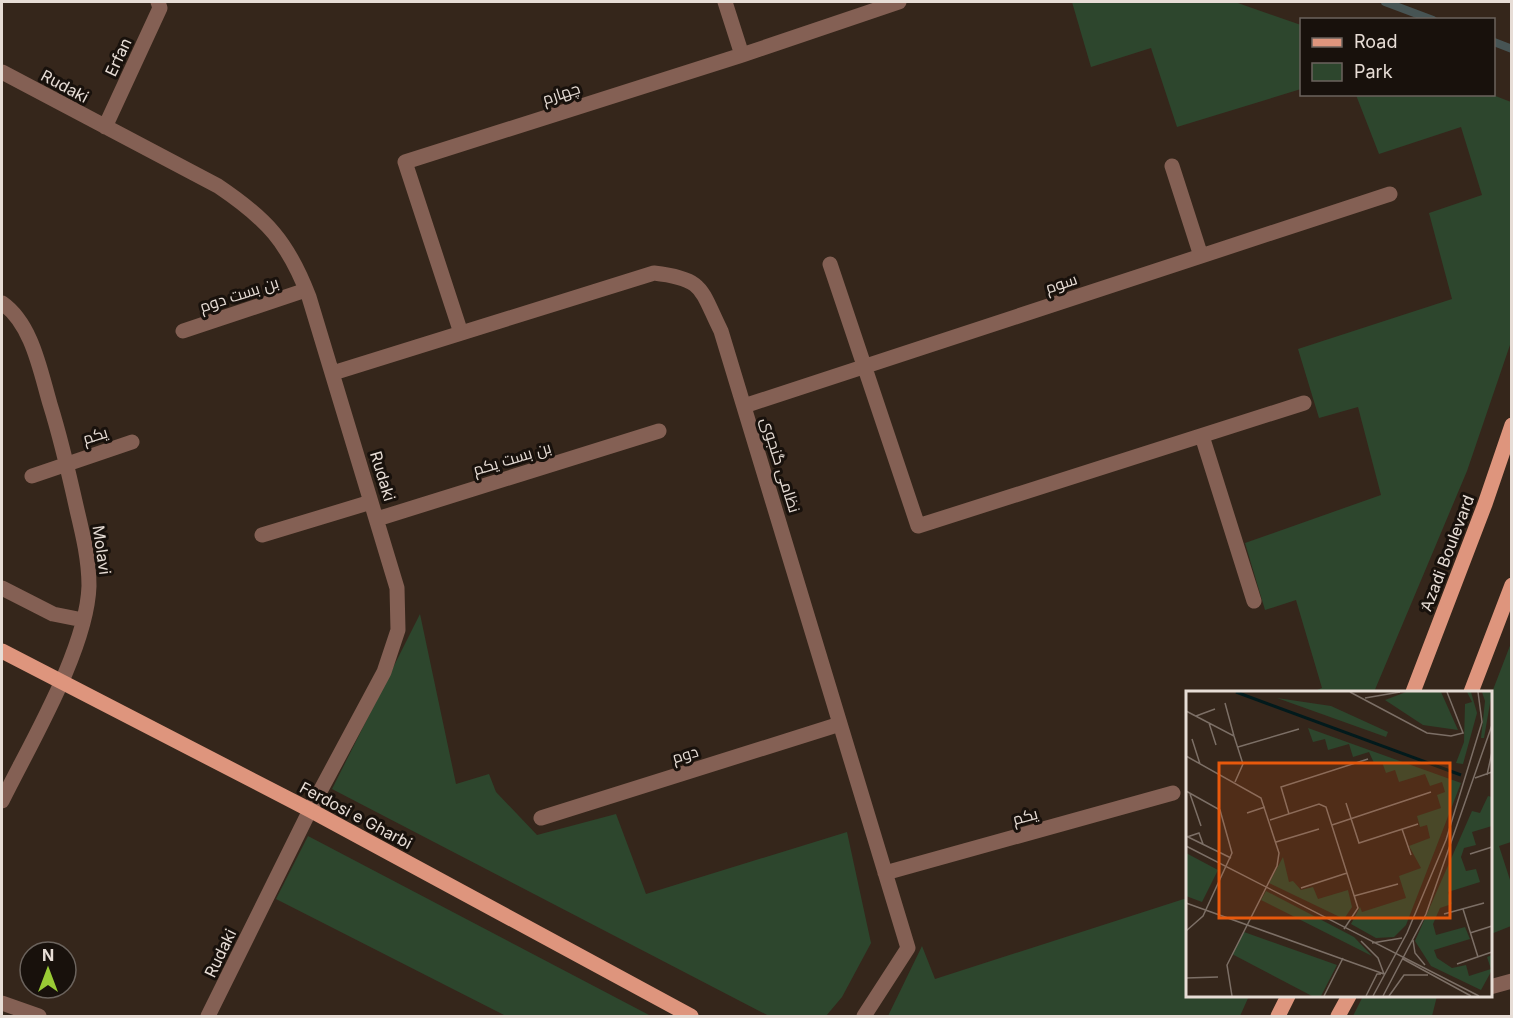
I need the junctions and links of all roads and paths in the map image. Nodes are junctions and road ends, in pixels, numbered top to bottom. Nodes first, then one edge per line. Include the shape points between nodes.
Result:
1 (158, 2) edge
2 (725, 2) edge
3 (899, 2) edge
4 (742, 55) junction
5 (2, 72) edge
6 (105, 127) junction
7 (1172, 166) dead end
8 (1390, 194) dead end
9 (1201, 256) junction
10 (830, 264) dead end
11 (306, 290) junction
12 (2, 303) edge
13 (183, 331) dead end
14 (461, 333) junction
15 (865, 367) junction
16 (333, 373) junction
17 (1304, 403) dead end
18 (744, 406) junction
19 (1512, 425) edge
20 (659, 431) dead end
21 (1202, 436) junction
22 (132, 442) dead end
23 (68, 462) junction
24 (32, 476) dead end
25 (371, 502) junction
26 (377, 519) junction
27 (262, 535) dead end
28 (1512, 585) edge
29 (2, 588) edge
30 (1254, 601) dead end
31 (82, 620) junction
32 (2, 651) edge
33 (62, 682) junction
34 (1414, 691) edge
35 (1472, 691) edge
36 (840, 724) junction
37 (1173, 793) dead end
38 (2, 801) edge
39 (310, 810) junction
40 (541, 818) dead end
41 (885, 873) junction
42 (1512, 981) edge
43 (1492, 987) edge
44 (1288, 997) edge
45 (1348, 997) edge
46 (2, 1003) edge
47 (39, 1017) edge
48 (208, 1017) edge
49 (691, 1017) edge
50 (864, 1017) edge
51 (1278, 1017) edge
52 (1338, 1017) edge

1 - 6 street, Erfan via 160,9
2 - 4 street
3 - 4 street, چهارم
4 - 14 street, چهارم via 405,162
5 - 6 street, Rudaki
6 - 11 street, Rudaki via 218,186 245,206 276,232
7 - 9 street
8 - 9 street, سوم
9 - 15 street, سوم
10 - 15 street
11 - 13 street, بن بست دوم
11 - 16 street, Rudaki
12 - 23 street, Molavi via 12,311 33,348
14 - 16 street, نظامی گنجوی
14 - 18 street, نظامی گنجوی via 654,273 683,276 700,288 721,331
15 - 18 street, سوم
15 - 21 street via 918,526
16 - 25 street, Rudaki
17 - 21 street
18 - 36 street, نظامی گنجوی
19 - 34 main road, َAzadi Boulevard
20 - 26 street, بن بست یکم
21 - 30 street
22 - 23 street, یکم
23 - 24 street
23 - 31 street, Molavi via 87,550 89,588
25 - 26 street, Rudaki
25 - 27 street
26 - 39 street, Rudaki via 397,588 398,630 384,672
28 - 35 main road
29 - 31 street via 53,614
31 - 33 street, Molavi
32 - 33 main road, Ferdosi e Gharbi
33 - 38 street, Molavi
33 - 39 main road, Ferdosi e Gharbi
36 - 40 street, دوم
36 - 41 street, نظامی گنجوی
37 - 41 street, یکم
39 - 48 street, Rudaki
39 - 49 main road, Ferdosi e Gharbi
41 - 50 street, نظامی گنجوی via 908,948
42 - 43 street
44 - 51 main road
45 - 52 main road
46 - 47 street

